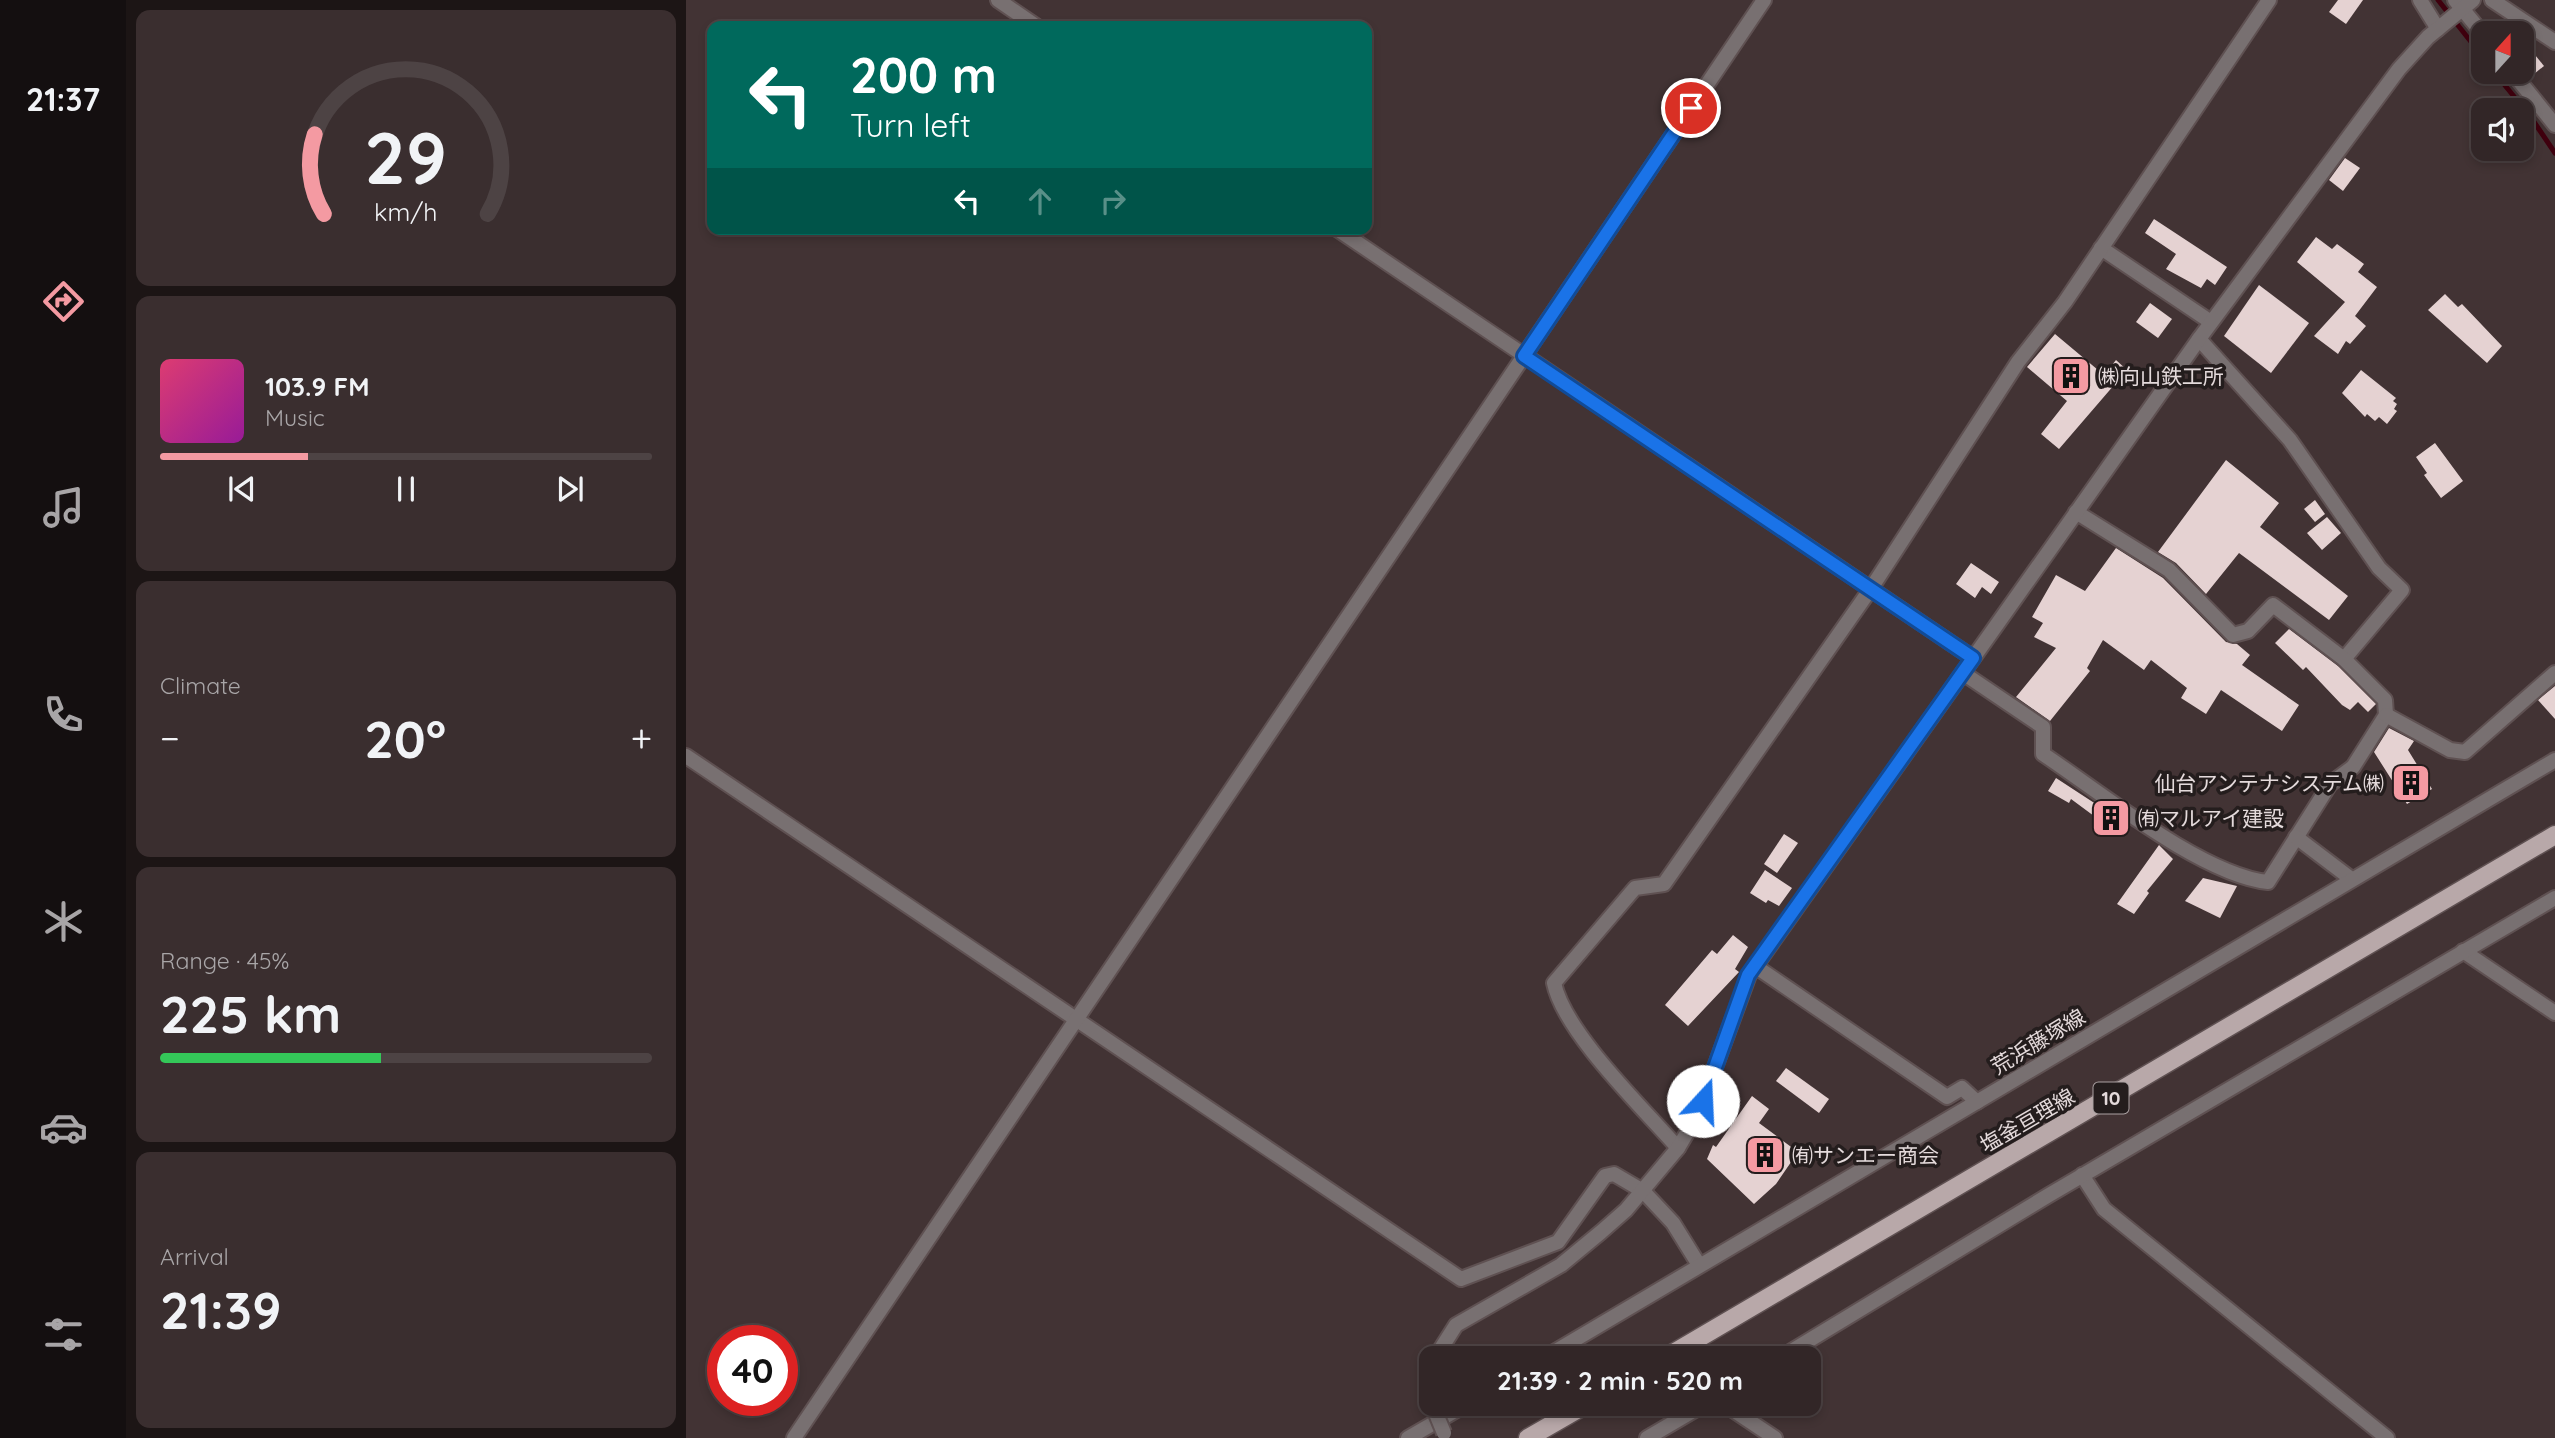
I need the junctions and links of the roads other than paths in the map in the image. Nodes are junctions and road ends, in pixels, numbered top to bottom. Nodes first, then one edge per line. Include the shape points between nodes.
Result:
1 (998, 0) edge
2 (1764, 0) edge
3 (2269, 0) edge
4 (2420, 0) edge
5 (2492, 0) edge
6 (2462, 5) edge
7 (1029, 21) edge
8 (2474, 21) edge
9 (2441, 26) junction
10 (2555, 42) edge
11 (2522, 84) edge
12 (2555, 125) edge
13 (1346, 235) edge
14 (2101, 248) junction
15 (2211, 322) junction
16 (2199, 339) junction
17 (1524, 356) junction
18 (2076, 512) junction
19 (1872, 587) junction
20 (1973, 658) junction
21 (2344, 659) junction
22 (1964, 673) junction
23 (2555, 673) edge
24 (2386, 715) junction
25 (686, 756) edge
26 (2555, 760) edge
27 (2555, 835) edge
28 (2296, 837) junction
29 (2350, 878) junction
30 (2555, 898) edge
31 (2463, 951) junction
32 (1755, 966) junction
33 (2555, 1013) edge
34 (1077, 1018) junction
35 (1977, 1102) junction
36 (1678, 1149) junction
37 (2082, 1175) junction
38 (1643, 1191) junction
39 (1699, 1265) junction
40 (1443, 1346) edge
41 (1564, 1346) edge
42 (1685, 1346) edge
43 (1800, 1346) edge
44 (1438, 1416) edge
45 (1446, 1416) edge
46 (1566, 1416) edge
47 (1685, 1416) edge
48 (1742, 1416) edge
49 (1445, 1436) edge
50 (794, 1438) edge
51 (1408, 1438) edge
52 (1528, 1438) edge
53 (1647, 1438) edge
54 (1775, 1438) edge
55 (2387, 1438) edge

1 - 7 street
2 - 17 street
3 - 14 street
4 - 9 street
5 - 10 street
6 - 8 street
6 - 9 street
9 - 15 street via 2399,69
11 - 12 street
13 - 17 street
14 - 15 street
14 - 19 street via 2018,362
15 - 16 street
16 - 18 street
16 - 21 street via 2290,440 2379,568 2402,590
17 - 19 street
17 - 34 street
18 - 20 street
18 - 21 street via 2169,570 2232,635 2248,631 2273,605
19 - 20 street
19 - 36 street via 1664,884 1635,888 1554,983 1558,1002 1602,1062
20 - 22 street
21 - 24 street via 2385,700
22 - 28 street via 2043,727 2043,754 2166,839 2246,880 2268,882
22 - 32 street
23 - 24 street via 2465,752 2450,750
24 - 28 street via 2353,767 2330,784
25 - 34 street
26 - 29 street, 荒浜藤塚線
27 - 42 main road, 塩釜亘理線 / 10
28 - 29 street
29 - 35 street, 荒浜藤塚線
30 - 31 street
31 - 33 street
31 - 37 street
32 - 35 street via 1947,1097 1962,1088
32 - 36 street via 1697,1116
34 - 38 street via 1461,1279 1558,1242 1605,1176 1614,1174
34 - 50 street
35 - 39 street, 荒浜藤塚線
36 - 38 street
37 - 43 street
37 - 55 street via 2104,1209
38 - 39 street via 1673,1223
38 - 40 street via 1561,1265 1456,1325
39 - 41 street, 荒浜藤塚線
44 - 49 street, bridge
45 - 51 street
46 - 52 main road
47 - 53 street
48 - 54 street

